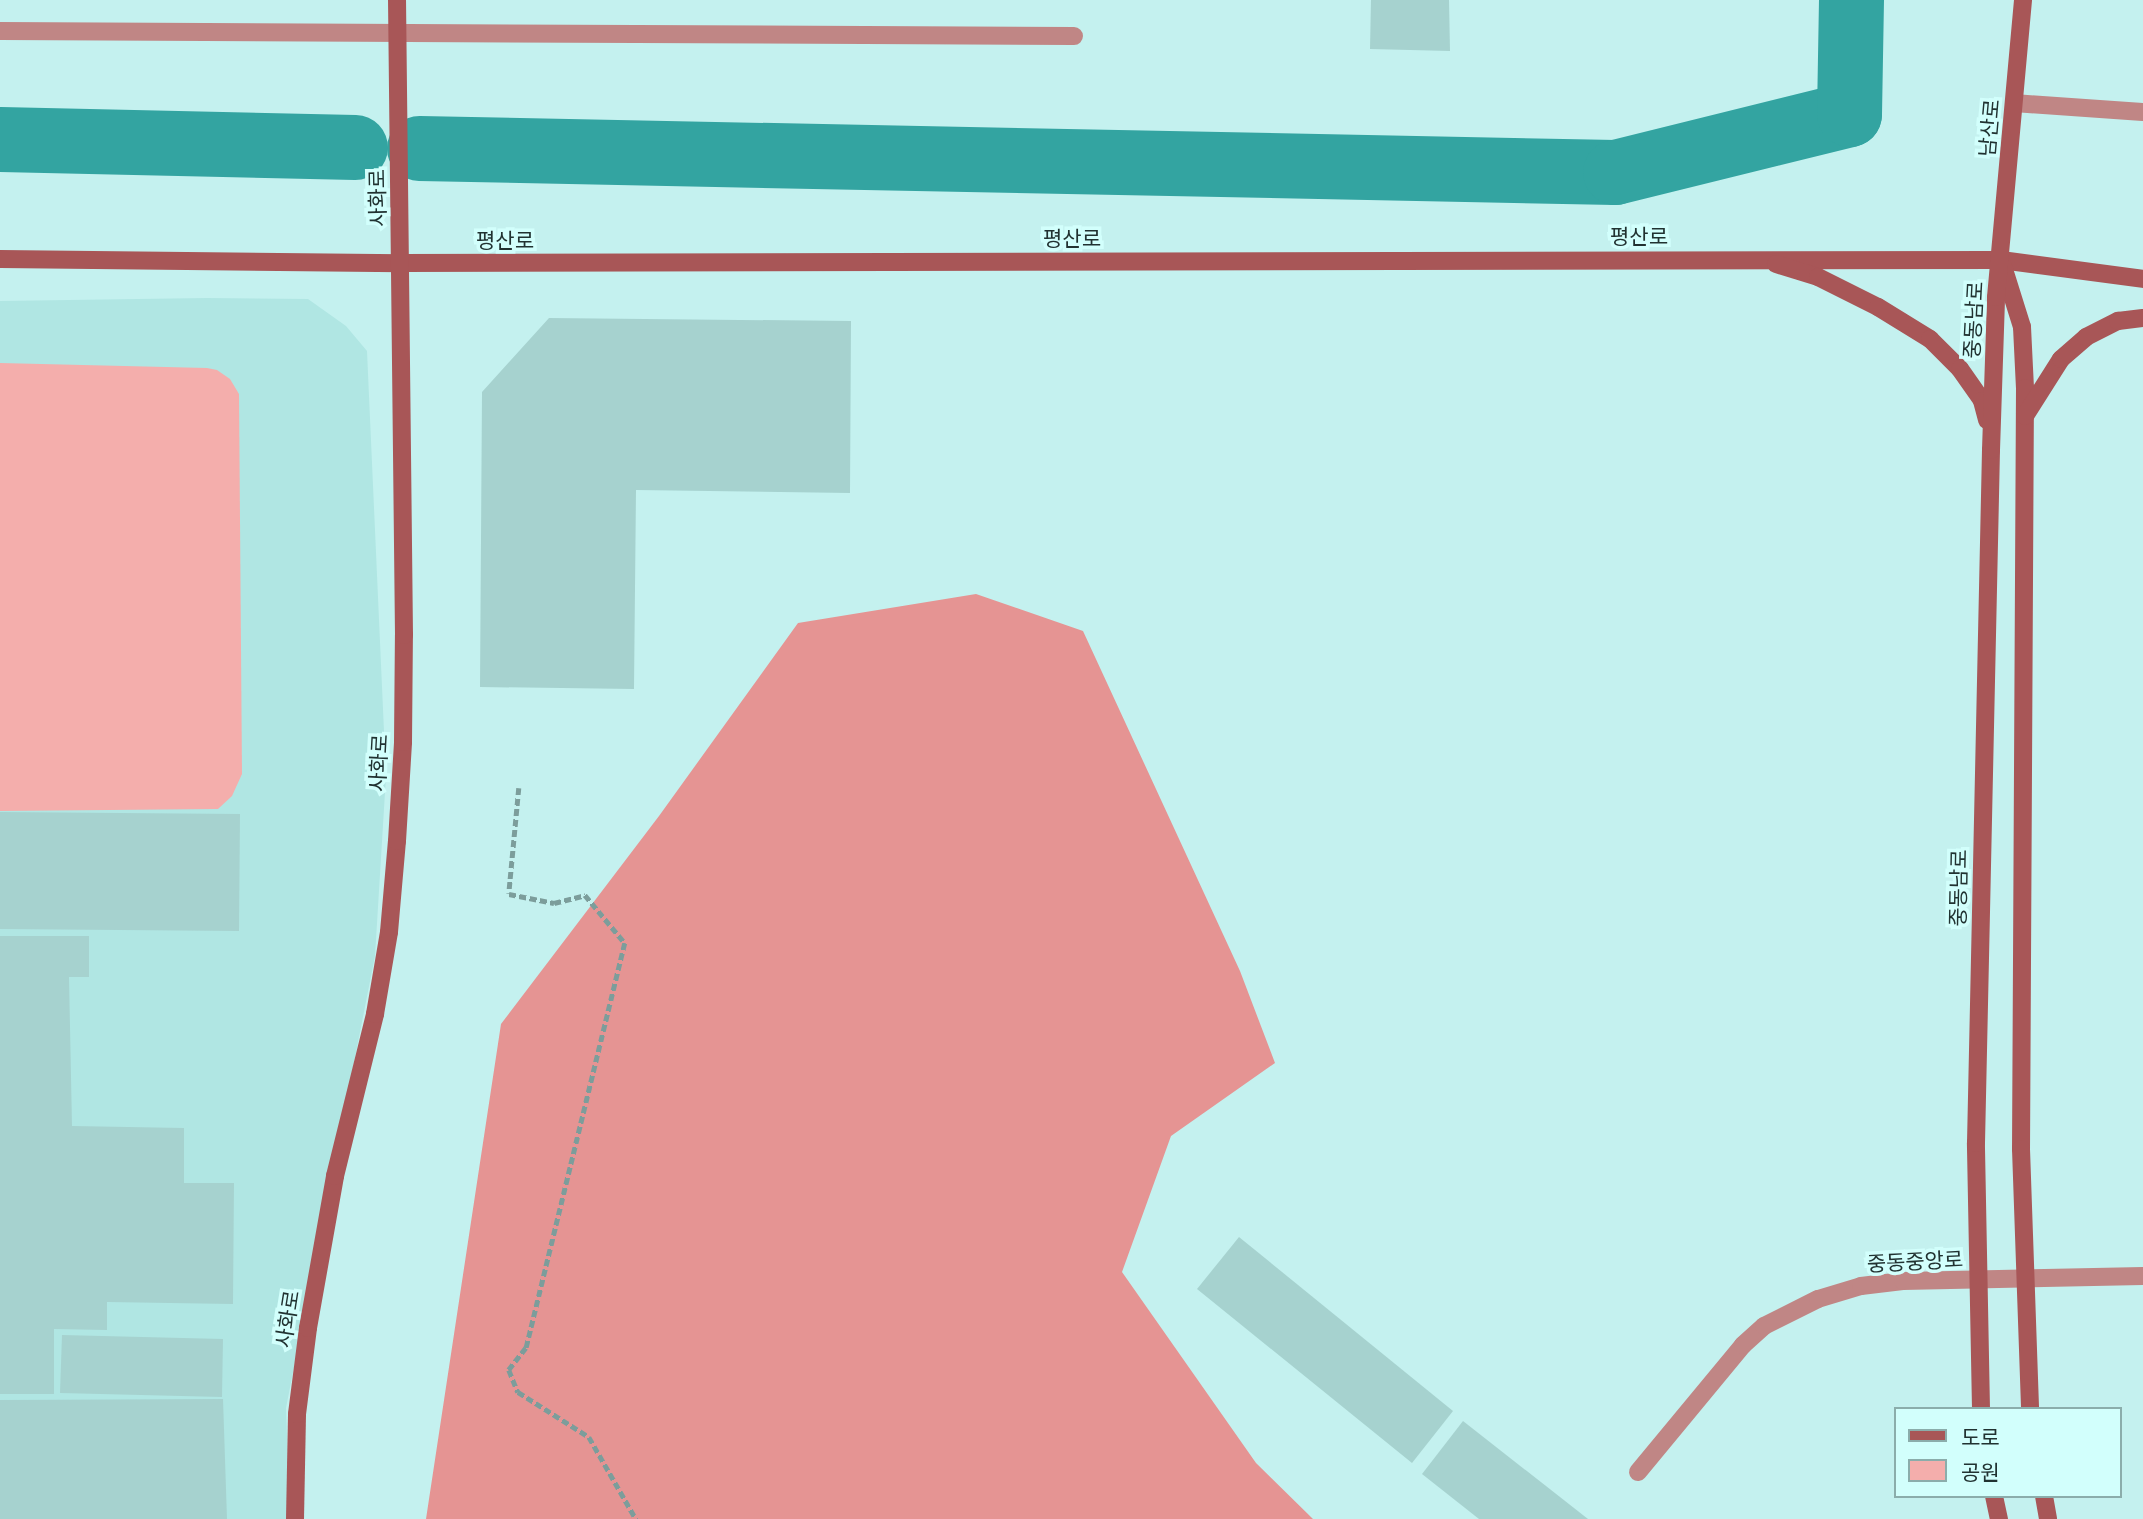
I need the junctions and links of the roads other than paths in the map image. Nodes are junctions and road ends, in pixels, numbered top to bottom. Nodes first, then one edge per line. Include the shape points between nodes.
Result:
1 (397, 0) edge
2 (2023, 0) edge
3 (0, 31) edge
4 (397, 33) junction
5 (1074, 36) dead end
6 (2014, 103) junction
7 (2143, 111) edge
8 (0, 258) edge
9 (1759, 258) junction
10 (2001, 260) junction
11 (402, 262) junction
12 (2143, 279) edge
13 (2143, 318) edge
14 (2025, 415) junction
15 (1991, 435) junction
16 (2143, 1276) edge
17 (2026, 1280) junction
18 (1978, 1281) junction
19 (1981, 1407) edge
20 (2030, 1407) edge
21 (1638, 1472) dead end
22 (1994, 1498) edge
23 (2044, 1498) edge
24 (295, 1519) edge
25 (1999, 1519) edge
26 (2048, 1519) edge

1 - 4 main road, 사화로
2 - 6 main road, 남산로
3 - 4 street
4 - 5 street
4 - 11 main road, 사화로
6 - 7 street
6 - 10 main road, 남산로
8 - 11 main road, 평산로
9 - 10 main road, 평산로
9 - 11 main road, 평산로
9 - 15 main road via 1818,277 1930,339 1960,369 1982,401
10 - 12 main road, 평산로
10 - 14 main road, 중동남로 via 2022,327
10 - 15 main road, 중동남로
11 - 24 main road, 사화로 via 403,742 389,932 375,1014 335,1176 308,1328 297,1414
13 - 14 main road via 2118,321 2086,337 2061,359
14 - 17 main road, 중동남로 via 2021,1149
15 - 18 main road, 중동남로 via 1976,1143
16 - 17 street, 중동중앙로
17 - 18 street, 중동중앙로
17 - 20 main road, 중동남로
18 - 19 main road, 중동남로
18 - 21 street, 중동중앙로 via 1861,1286 1792,1309 1743,1345
22 - 25 main road
23 - 26 main road

